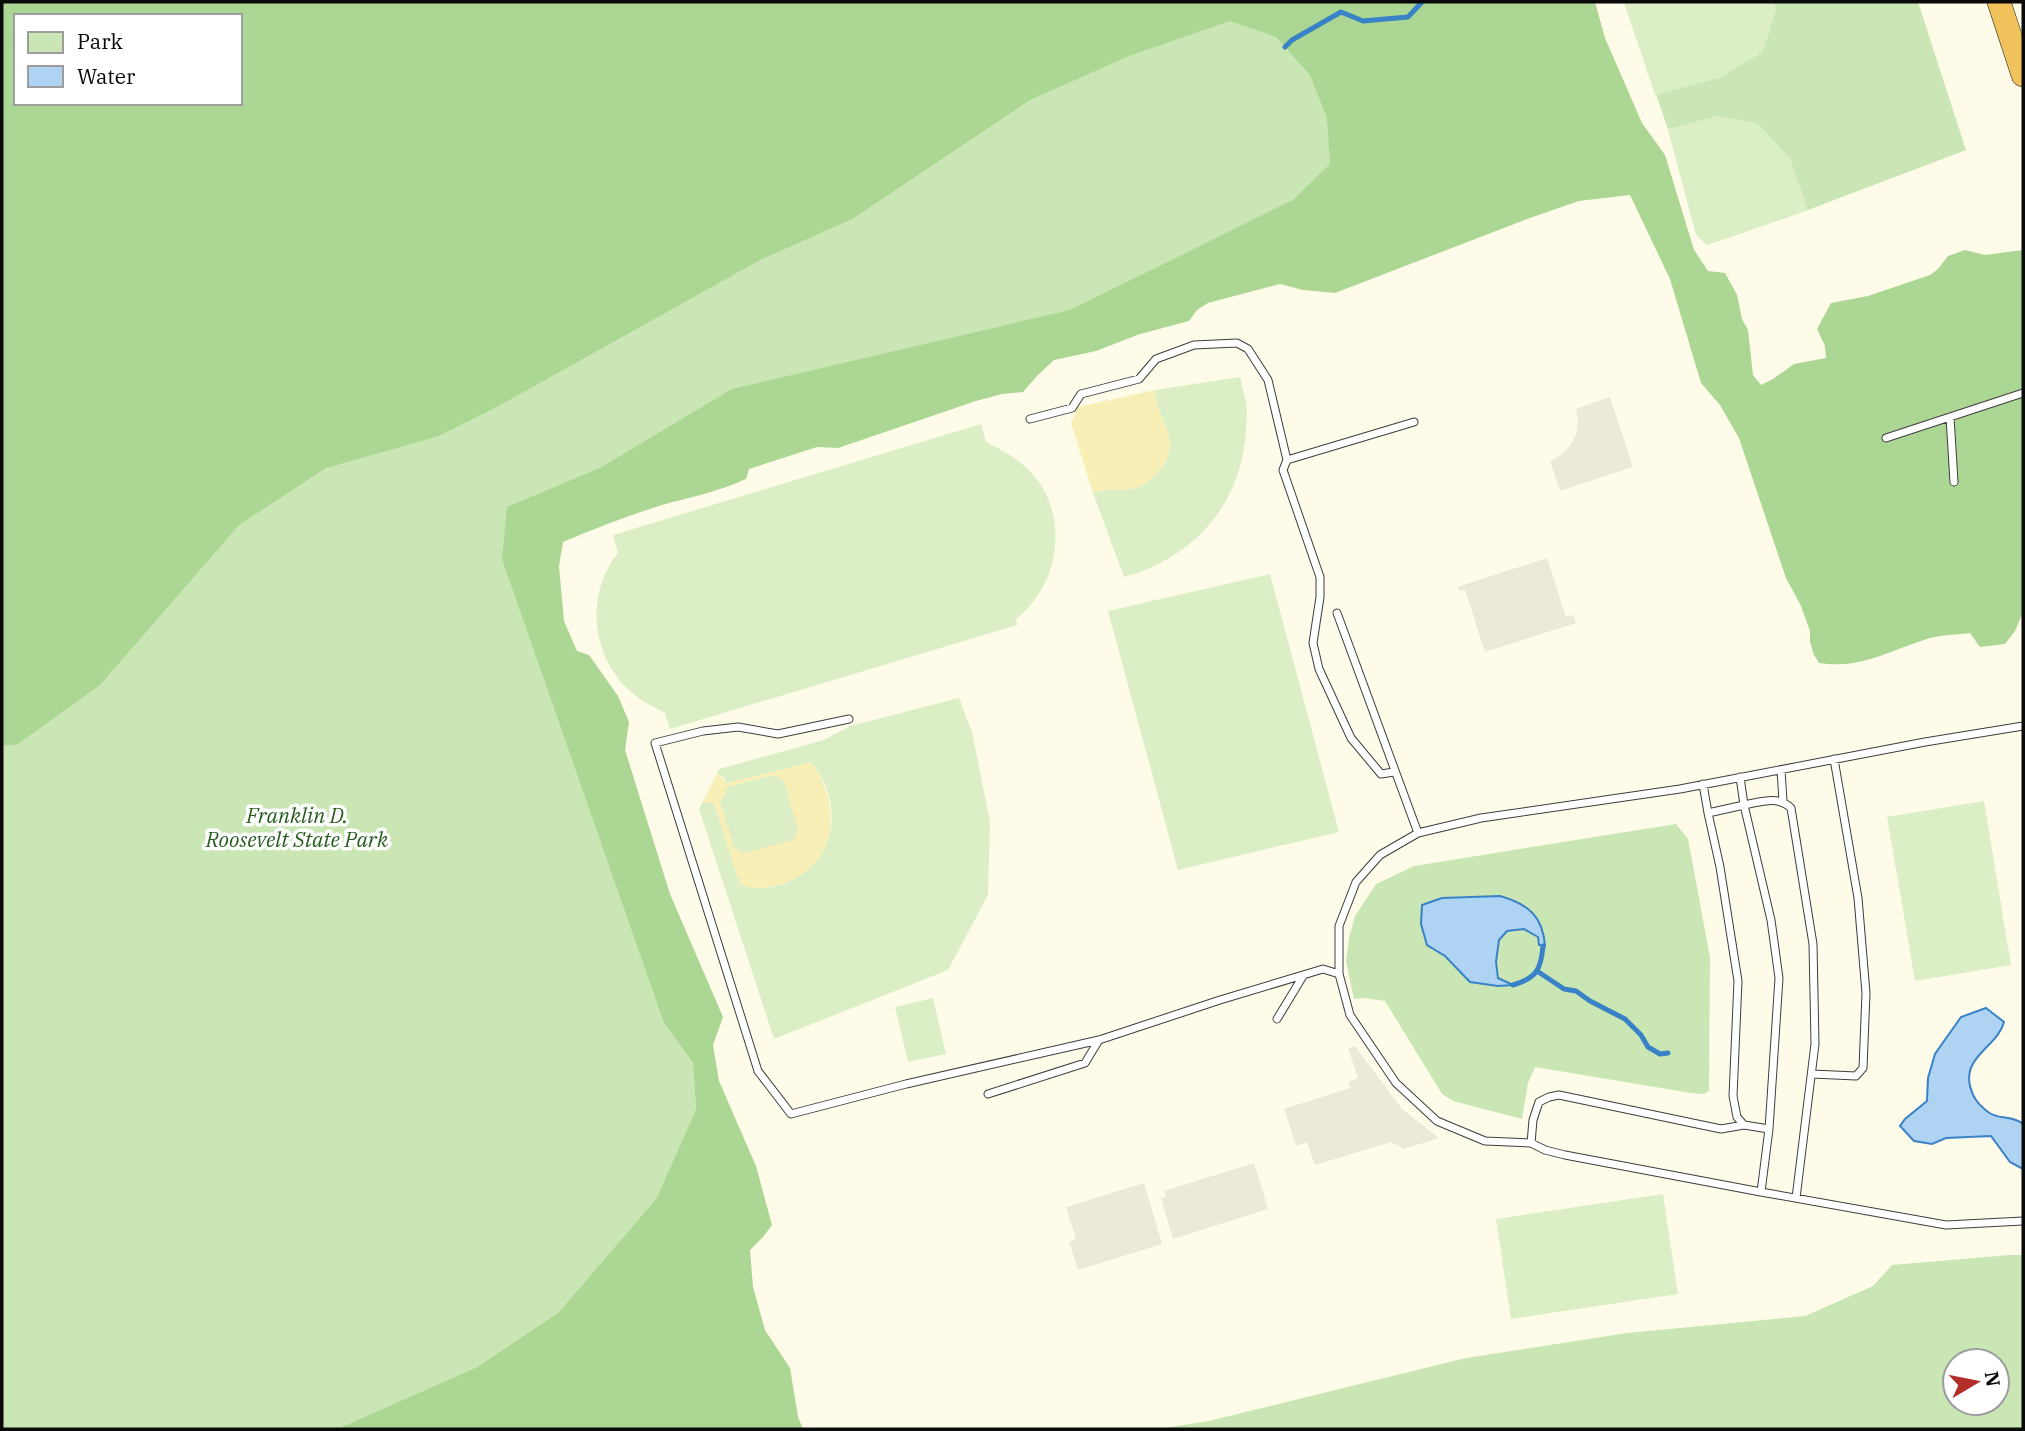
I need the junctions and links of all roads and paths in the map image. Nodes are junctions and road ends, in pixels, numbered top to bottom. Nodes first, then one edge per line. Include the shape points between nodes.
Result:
1 (1999, 2) edge
2 (2023, 75) edge
3 (2023, 393) edge
4 (1950, 417) junction
5 (1030, 419) dead end
6 (1414, 422) dead end
7 (1886, 438) dead end
8 (1287, 460) junction
9 (1954, 482) dead end
10 (1337, 613) dead end
11 (849, 719) dead end
12 (2023, 726) edge
13 (1834, 759) junction
14 (1782, 769) junction
15 (1394, 772) junction
16 (1740, 777) junction
17 (1703, 785) junction
18 (1783, 801) junction
19 (1744, 805) junction
20 (1708, 813) junction
21 (1418, 833) junction
22 (1339, 974) junction
23 (1303, 975) junction
24 (1277, 1019) dead end
25 (1099, 1040) junction
26 (1812, 1074) junction
27 (988, 1094) dead end
28 (1744, 1125) junction
29 (1769, 1129) junction
30 (1531, 1143) junction
31 (1761, 1192) junction
32 (1796, 1198) junction
33 (2023, 1221) edge

1 - 2 highway
3 - 4 lane
4 - 7 lane
4 - 9 lane
5 - 8 lane via 1072,408 1082,394 1139,379 1156,359 1194,345 1237,343 1248,349 1268,380
6 - 8 lane
8 - 15 lane via 1283,470 1320,577 1313,643 1319,668 1351,738 1381,774
10 - 15 lane
11 - 25 lane via 778,734 738,727 655,743 758,1071 792,1114
12 - 13 lane
13 - 14 lane
13 - 26 lane via 1858,898 1866,993 1863,1068 1856,1076
14 - 16 lane
14 - 18 lane
15 - 21 lane
16 - 17 lane
16 - 19 lane
17 - 20 lane
17 - 21 lane via 1481,818
18 - 19 lane
18 - 26 lane via 1791,808 1813,944
19 - 20 lane
19 - 29 lane via 1771,920 1779,978
20 - 28 lane via 1738,981 1732,1096
21 - 22 lane via 1380,855 1356,882 1339,926
22 - 23 lane via 1322,969
22 - 30 lane via 1350,1015 1396,1083 1437,1121 1485,1142
23 - 24 lane
23 - 25 lane
25 - 27 lane via 1085,1063
26 - 32 lane
28 - 29 lane
28 - 30 lane via 1721,1129 1559,1095 1539,1102
29 - 31 lane
30 - 31 lane via 1565,1155
31 - 32 lane
32 - 33 lane via 1946,1225

